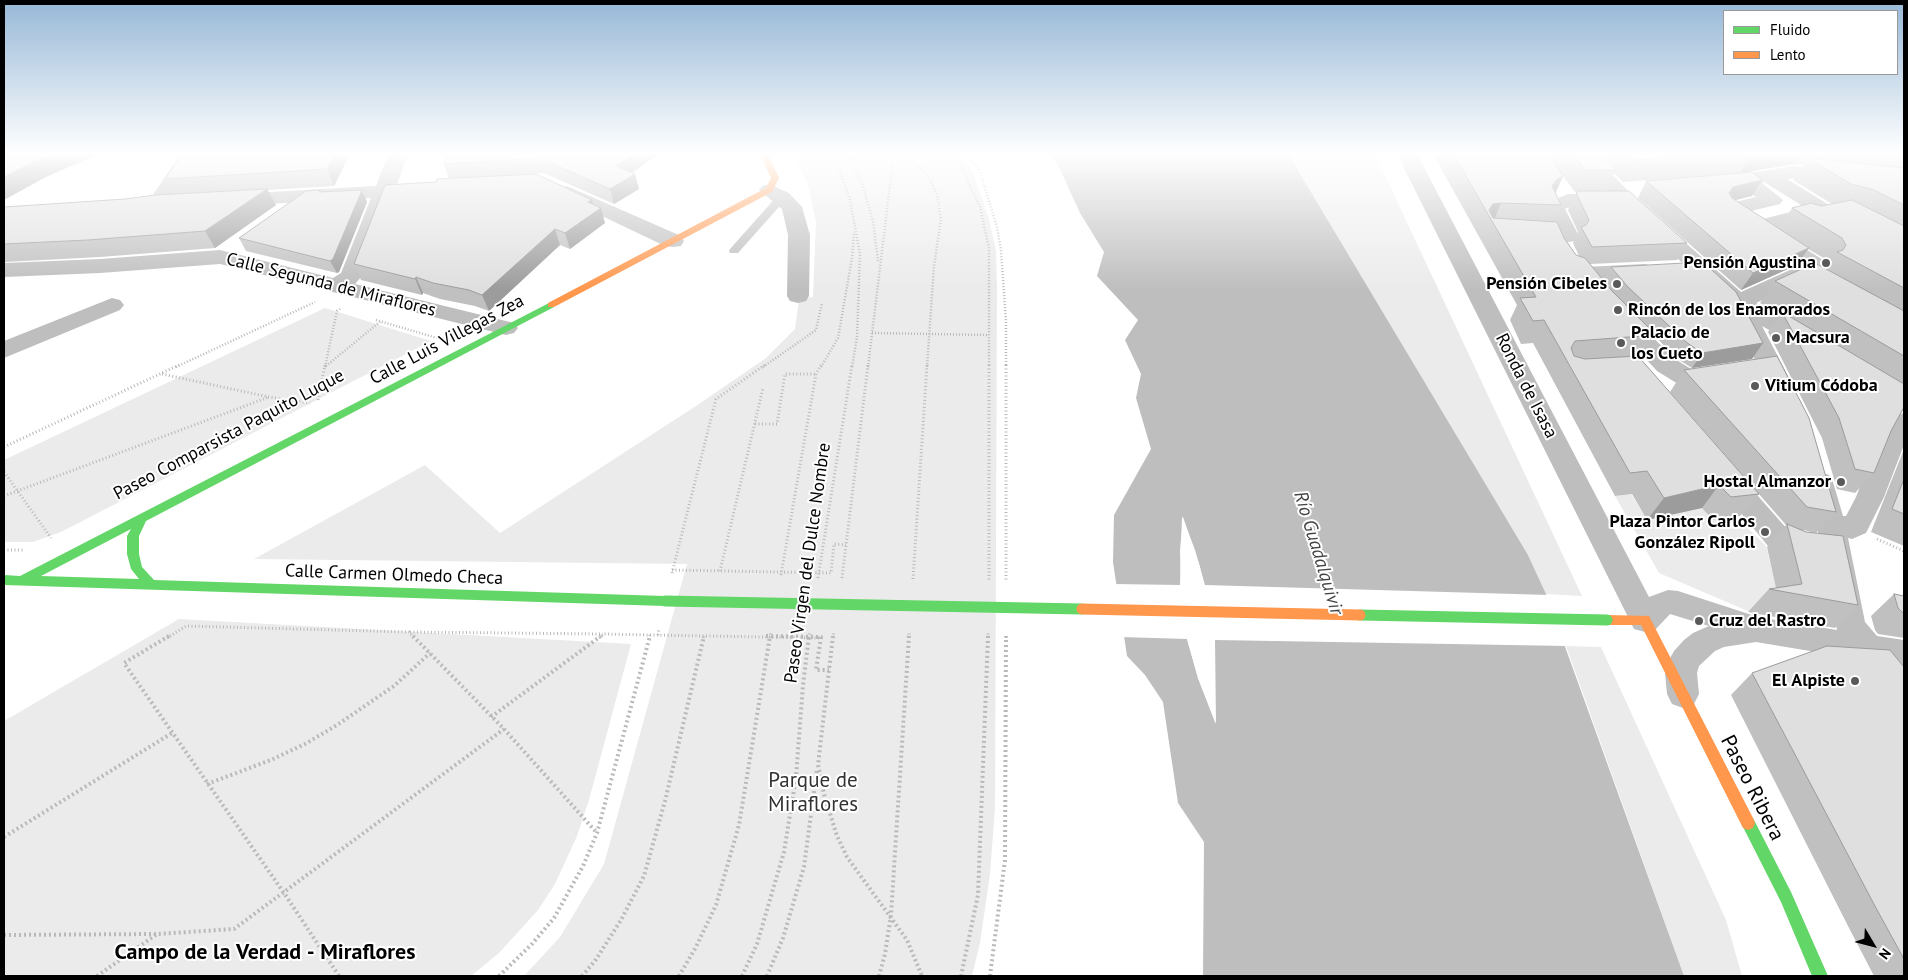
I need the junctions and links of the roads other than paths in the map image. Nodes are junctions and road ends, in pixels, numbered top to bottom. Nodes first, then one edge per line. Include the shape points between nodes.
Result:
1 (154, 198) edge
2 (280, 198) edge
3 (304, 198) edge
4 (380, 198) edge
5 (578, 198) edge
6 (766, 198) edge
7 (773, 198) edge
8 (781, 198) edge
9 (1429, 198) edge
10 (1560, 198) edge
11 (1635, 198) edge
12 (1770, 198) edge
13 (1808, 198) edge
14 (213, 202) edge
15 (184, 204) edge
16 (275, 218) edge
17 (1759, 230) junction
18 (1510, 234) edge
19 (1556, 236) junction
20 (244, 240) edge
21 (673, 241) junction
22 (734, 251) dead end
23 (220, 257) junction
24 (1702, 268) junction
25 (4, 270) edge
26 (1584, 274) junction
27 (1800, 274) junction
28 (1826, 288) edge
29 (335, 296) junction
30 (798, 296) dead end
31 (1736, 300) junction
32 (112, 305) dead end
33 (506, 328) junction
34 (4, 350) edge
35 (1828, 355) edge
36 (1640, 368) edge
37 (1662, 375) junction
38 (1696, 377) edge
39 (1794, 415) edge
40 (1904, 422) edge
41 (1713, 462) edge
42 (1814, 464) edge
43 (141, 520) junction
44 (1833, 536) junction
45 (4, 580) edge
46 (24, 580) junction
47 (151, 584) junction
48 (1644, 620) junction
49 (1758, 630) junction
50 (1866, 646) junction
51 (1904, 653) edge
52 (1904, 692) edge
53 (1683, 694) junction
54 (1820, 976) edge

1 - 15 street via 147,206
2 - 14 street
3 - 16 street
4 - 29 street via 351,276
5 - 21 street
6 - 21 street, Calle Luis Villegas Zea
7 - 22 lane
8 - 30 street via 792,207 799,235
9 - 48 street, Ronda de Isasa
10 - 19 street via 1568,236
11 - 24 street
12 - 17 street via 1773,200 1730,210
13 - 17 street via 1841,216 1806,220 1798,216
17 - 27 street via 1817,266
18 - 19 street
19 - 26 street via 1574,271
20 - 23 street
21 - 33 street, Calle Luis Villegas Zea
23 - 25 street, Calle Segunda de Miraflores
23 - 29 street, Calle Segunda de Miraflores
24 - 26 street
24 - 31 street
26 - 37 street
27 - 28 street
27 - 31 street via 1746,299
29 - 33 street, Calle Segunda de Miraflores
31 - 35 street
31 - 39 street via 1744,312 1760,367
32 - 34 street
33 - 43 street, Calle Luis Villegas Zea
36 - 37 street
37 - 38 street
40 - 44 street via 1887,452 1856,525
41 - 44 street via 1778,538 1786,542
42 - 44 street
43 - 46 street, Calle Luis Villegas Zea
43 - 47 street via 134,536 133,554 137,569
44 - 50 street via 1851,627
45 - 46 street, Calle Carmen Olmedo Checa
46 - 47 street, Calle Carmen Olmedo Checa
47 - 48 street, Calle Carmen Olmedo Checa, bridge via 665,601
48 - 49 street via 1668,602
48 - 53 street, Paseo Ribera
49 - 50 street
49 - 53 street via 1720,635 1695,649 1685,660
50 - 51 street
50 - 52 street
53 - 54 street, Paseo Ribera via 1786,897

